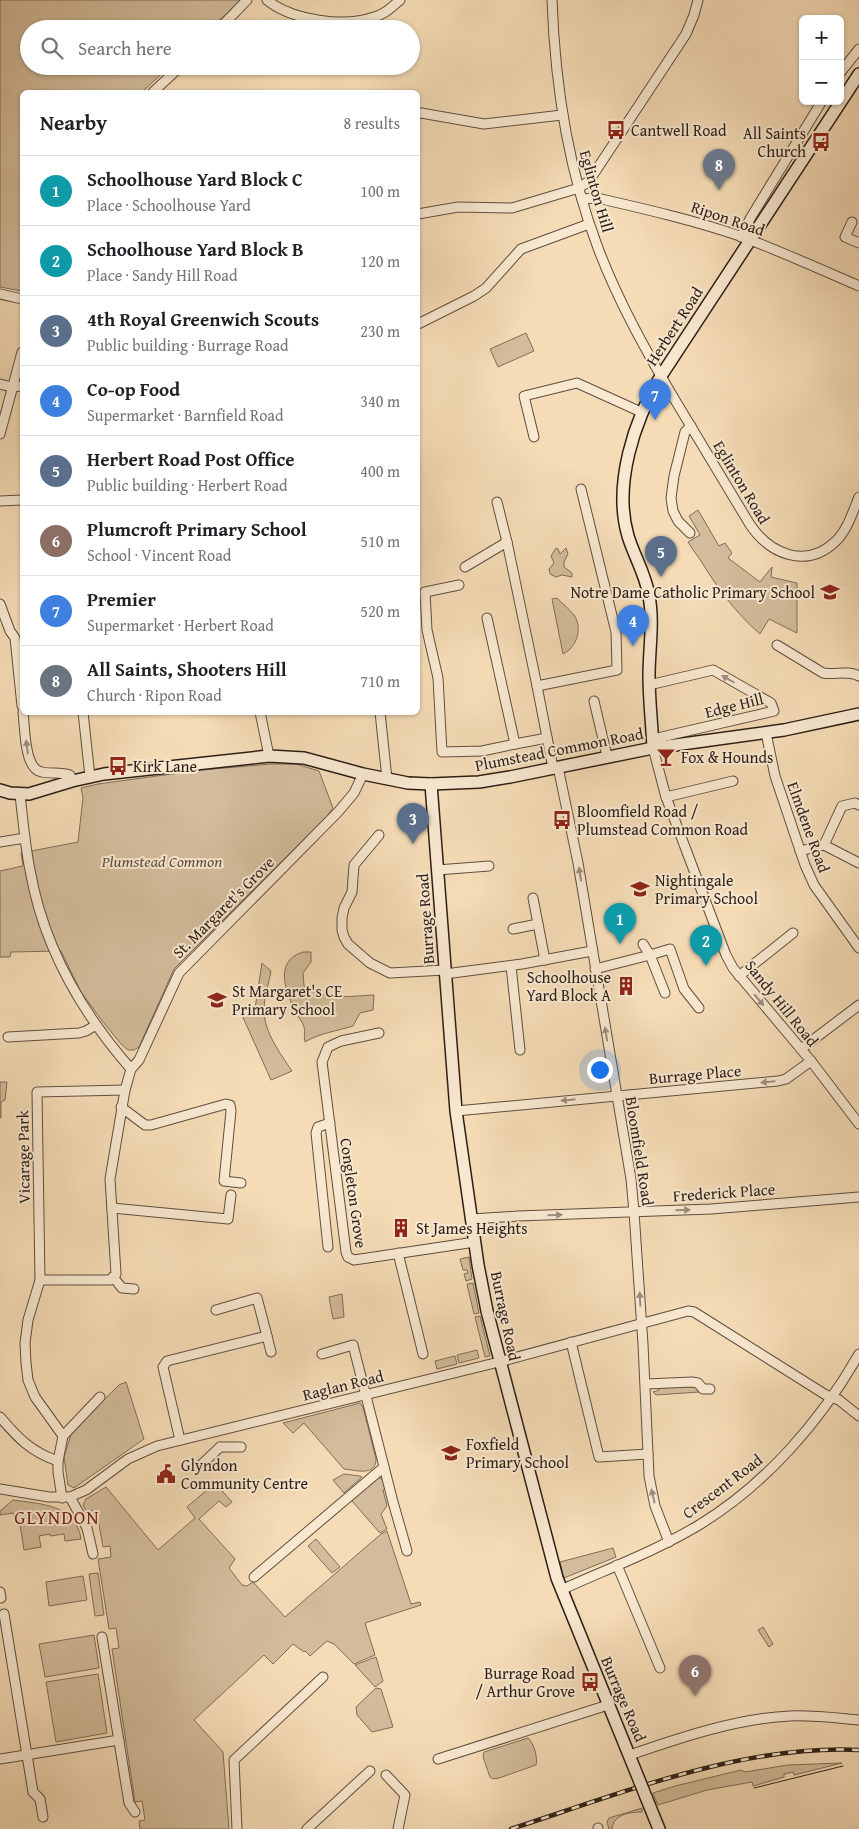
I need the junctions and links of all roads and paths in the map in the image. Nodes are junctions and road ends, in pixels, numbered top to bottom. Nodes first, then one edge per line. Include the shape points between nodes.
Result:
1 (248, 0) edge
2 (267, 0) edge
3 (400, 0) edge
4 (552, 0) edge
5 (698, 0) edge
6 (229, 20) edge
7 (327, 20) edge
8 (365, 20) edge
9 (859, 49) edge
10 (844, 68) edge
11 (172, 75) edge
12 (857, 80) edge
13 (156, 90) edge
14 (820, 105) edge
15 (420, 113) edge
16 (562, 116) junction
17 (579, 188) junction
18 (582, 199) junction
19 (420, 214) edge
20 (852, 222) dead end
21 (589, 224) junction
22 (745, 238) junction
23 (859, 244) edge
24 (859, 286) edge
25 (0, 294) edge
26 (20, 299) edge
27 (420, 323) edge
28 (20, 359) edge
29 (661, 376) junction
30 (0, 384) edge
31 (20, 386) edge
32 (12, 387) junction
33 (641, 412) junction
34 (691, 426) junction
35 (0, 434) edge
36 (534, 437) dead end
37 (581, 489) dead end
38 (859, 497) edge
39 (20, 500) edge
40 (0, 501) edge
41 (497, 502) dead end
42 (690, 533) dead end
43 (507, 542) junction
44 (465, 567) dead end
45 (459, 585) dead end
46 (0, 604) edge
47 (487, 618) dead end
48 (19, 637) edge
49 (777, 646) dead end
50 (20, 660) edge
51 (859, 676) edge
52 (649, 685) junction
53 (537, 686) junction
54 (594, 701) dead end
55 (859, 714) edge
56 (23, 715) edge
57 (83, 715) edge
58 (261, 715) edge
59 (380, 715) edge
60 (766, 733) junction
61 (547, 738) junction
62 (653, 743) junction
63 (514, 744) junction
64 (269, 756) junction
65 (606, 756) junction
66 (555, 767) junction
67 (363, 774) junction
68 (90, 777) junction
69 (387, 779) junction
70 (72, 781) junction
71 (734, 781) dead end
72 (431, 784) junction
73 (0, 790) edge
74 (20, 795) junction
75 (666, 797) junction
76 (859, 805) edge
77 (379, 835) dead end
78 (25, 838) junction
79 (0, 842) edge
80 (824, 845) junction
81 (800, 851) junction
82 (859, 862) edge
83 (489, 866) dead end
84 (437, 870) junction
85 (533, 898) dead end
86 (538, 924) junction
87 (513, 929) dead end
88 (793, 933) dead end
89 (643, 944) dead end
90 (859, 948) edge
91 (592, 951) junction
92 (650, 955) junction
93 (545, 960) junction
94 (512, 966) junction
95 (595, 969) junction
96 (445, 972) junction
97 (739, 976) junction
98 (665, 993) dead end
99 (859, 1004) edge
100 (699, 1008) dead end
101 (96, 1025) junction
102 (379, 1033) dead end
103 (8, 1037) dead end
104 (801, 1049) junction
105 (520, 1050) dead end
106 (810, 1062) junction
107 (130, 1069) junction
108 (125, 1090) junction
109 (616, 1096) junction
110 (121, 1107) junction
111 (456, 1111) junction
112 (330, 1123) junction
113 (859, 1124) edge
114 (241, 1183) dead end
115 (230, 1195) dead end
116 (859, 1197) edge
117 (112, 1208) junction
118 (634, 1212) junction
119 (472, 1220) junction
120 (475, 1242) junction
121 (328, 1247) dead end
122 (398, 1253) junction
123 (113, 1278) junction
124 (40, 1280) junction
125 (134, 1289) dead end
126 (216, 1310) dead end
127 (641, 1323) junction
128 (267, 1336) junction
129 (570, 1342) junction
130 (271, 1352) dead end
131 (322, 1354) dead end
132 (423, 1354) dead end
133 (859, 1354) edge
134 (499, 1362) junction
135 (646, 1384) junction
136 (710, 1389) dead end
137 (366, 1394) junction
138 (100, 1397) dead end
139 (832, 1397) junction
140 (859, 1416) edge
141 (0, 1418) edge
142 (216, 1431) junction
143 (63, 1436) junction
144 (180, 1440) junction
145 (220, 1447) junction
146 (241, 1447) dead end
147 (648, 1454) junction
148 (58, 1461) junction
149 (201, 1465) dead end
150 (384, 1467) junction
151 (0, 1489) edge
152 (66, 1498) junction
153 (668, 1542) junction
154 (407, 1551) dead end
155 (93, 1554) dead end
156 (617, 1565) junction
157 (254, 1577) dead end
158 (561, 1590) junction
159 (4, 1614) dead end
160 (102, 1638) dead end
161 (660, 1668) dead end
162 (323, 1678) dead end
163 (608, 1705) junction
164 (859, 1720) edge
165 (119, 1740) junction
166 (27, 1755) junction
167 (630, 1755) junction
168 (0, 1758) edge
169 (438, 1759) dead end
170 (370, 1771) dead end
171 (386, 1775) dead end
172 (135, 1812) dead end
173 (43, 1817) dead end
174 (237, 1829) edge
175 (307, 1829) edge
176 (398, 1829) edge
177 (659, 1829) edge

1 - 6 street
2 - 7 street via 288,12
3 - 8 street via 390,9
4 - 16 street, Eglinton Hill
5 - 17 street via 686,34 589,180
9 - 10 street
11 - 13 street
12 - 22 street, Herbert Road
14 - 22 street, Herbert Road via 751,217
15 - 16 street via 484,124
16 - 17 street, Eglinton Hill
17 - 18 street, Eglinton Hill
17 - 19 street via 512,208 458,207
18 - 21 street, Eglinton Hill
18 - 22 street, Ripon Road via 597,198 658,212
20 - 23 street via 845,237
21 - 27 street via 520,249 486,288
21 - 29 street, Eglinton Hill via 622,304
22 - 24 street, Ripon Road
22 - 29 street, Herbert Road
25 - 26 street
28 - 32 street
29 - 33 street, Herbert Road
29 - 34 street, Eglinton Road
30 - 32 street
31 - 32 street
32 - 35 street
33 - 36 street via 577,383 524,396
33 - 52 street, Herbert Road via 627,463 624,509 628,536 649,595 652,621
34 - 38 street, Eglinton Road via 754,532 782,553 810,555 829,546 843,532
34 - 42 street via 685,432 671,498 675,516
37 - 53 street via 616,632 617,670
39 - 40 street
41 - 43 street, Bloomfield Road
43 - 44 street
43 - 53 street, Bloomfield Road
45 - 63 street via 425,592 427,630 438,678 442,752 482,752
46 - 48 street via 10,631
47 - 63 street
48 - 50 street
49 - 51 street via 823,673 850,672
52 - 62 street, Herbert Road
62 -> 52 street, Edge Hill via 667,736 774,711 771,703 713,670
53 - 61 street, Bloomfield Road
54 - 65 street
55 - 60 street, Plumstead Common Road
70 -> 56 street via 70,775 42,772 31,765
57 - 68 street
58 - 64 street
59 - 69 street
60 - 62 street, Plumstead Common Road
60 - 81 street, Elmdene Road via 775,776
61 - 63 street
61 - 66 street, Bloomfield Road
62 - 65 street, Plumstead Common Road
62 - 75 street, Sandy Hill Road
64 - 67 street, Plumstead Common Road via 304,758
64 - 68 street, Plumstead Common Road
65 - 66 street, Plumstead Common Road
66 - 72 street, Plumstead Common Road via 479,782
91 -> 66 street, Bloomfield Road via 578,863
67 - 69 street, Plumstead Common Road
67 - 107 street, St. Margaret's Grove via 354,793 338,812 179,973 139,1060
68 - 70 street, Plumstead Common Road
69 - 72 street, Plumstead Common Road
70 - 74 street, Plumstead Common Road
71 - 75 street
72 - 84 street, Burrage Road
73 - 74 street, Plumstead Common Road
74 - 78 street
75 - 97 street, Sandy Hill Road via 726,955
76 - 80 street via 842,806
77 - 96 street via 354,865 352,892 343,913 344,938 370,963 390,973
78 - 79 street
78 - 101 street via 36,896 53,948
80 - 81 street
80 - 82 street
81 - 90 street, Elmdene Road via 814,885
83 - 84 street
84 - 96 street, Burrage Road
85 - 86 street
86 - 87 street
86 - 93 street
88 - 97 street
89 - 92 street
91 - 93 street
91 - 95 street, Bloomfield Road
92 - 95 street
92 - 98 street
92 - 100 street via 670,950 684,989
93 - 94 street
94 - 96 street
94 - 105 street
109 -> 95 street, Bloomfield Road
96 - 111 street, Burrage Road
97 -> 104 street, Sandy Hill Road
99 - 104 street
101 - 103 street via 79,1033
101 - 107 street
102 - 112 street, Congleton Grove via 328,1047 322,1062
104 - 106 street, Sandy Hill Road
106 -> 109 street, Burrage Place via 778,1081
106 - 113 street, Sandy Hill Road
107 - 108 street, St. Margaret's Grove
108 - 110 street, St. Margaret's Grove
108 - 124 street, Vicarage Park via 37,1092
109 -> 111 street, Burrage Place
109 - 118 street, Bloomfield Road
110 - 114 street via 145,1125 151,1125 230,1105 224,1181
110 - 117 street, St. Margaret's Grove via 110,1179
111 - 119 street, Burrage Road
112 - 121 street, Congleton Grove via 318,1127 316,1133
112 - 122 street, Congleton Grove via 348,1257 354,1260
115 - 117 street via 228,1219
118 -> 116 street, Frederick Place
117 - 123 street, St. Margaret's Grove via 116,1274
119 -> 118 street, Frederick Place
127 -> 118 street, Bloomfield Road
119 - 120 street, Burrage Road
120 - 122 street, Congleton Grove
120 - 134 street, Burrage Road via 481,1286
122 - 132 street
123 - 124 street
123 - 125 street via 122,1288
124 - 143 street via 27,1328 28,1380 35,1397
126 - 128 street via 258,1298
127 - 129 street, Raglan Road
127 - 135 street, Bloomfield Road
127 - 139 street, Raglan Road via 681,1312 694,1312
128 - 130 street
128 - 144 street via 164,1364
129 - 134 street, Raglan Road
129 - 147 street via 599,1457
131 - 137 street via 354,1345
133 - 139 street, Crescent Road
134 - 137 street, Raglan Road
134 - 158 street, Burrage Road
135 - 136 street via 692,1382 703,1389
135 - 147 street, Bloomfield Road
137 - 142 street, Raglan Road
137 - 150 street
138 - 143 street
139 - 140 street, Raglan Road
139 - 153 street, Crescent Road via 781,1460 718,1512
141 - 148 street via 30,1448
142 - 144 street, Raglan Road
142 - 145 street
143 - 148 street
144 - 152 street, Raglan Road via 128,1459 86,1490
145 - 146 street
145 - 149 street
153 -> 147 street, Bloomfield Road via 651,1492
148 - 152 street
150 - 154 street
150 - 157 street
151 - 152 street
152 - 155 street via 87,1528
153 - 156 street, Crescent Road
156 - 158 street, Crescent Road
156 - 161 street
158 - 163 street, Burrage Road
159 - 166 street
160 - 165 street
162 - 174 street via 234,1760
163 - 167 street, Burrage Road
163 - 169 street
164 - 167 street via 816,1716 762,1719
165 - 166 street
165 - 172 street via 129,1803
166 - 168 street
166 - 173 street via 33,1792 40,1798
167 - 177 street, Burrage Road, bridge
170 - 175 street
171 - 176 street via 405,1795

